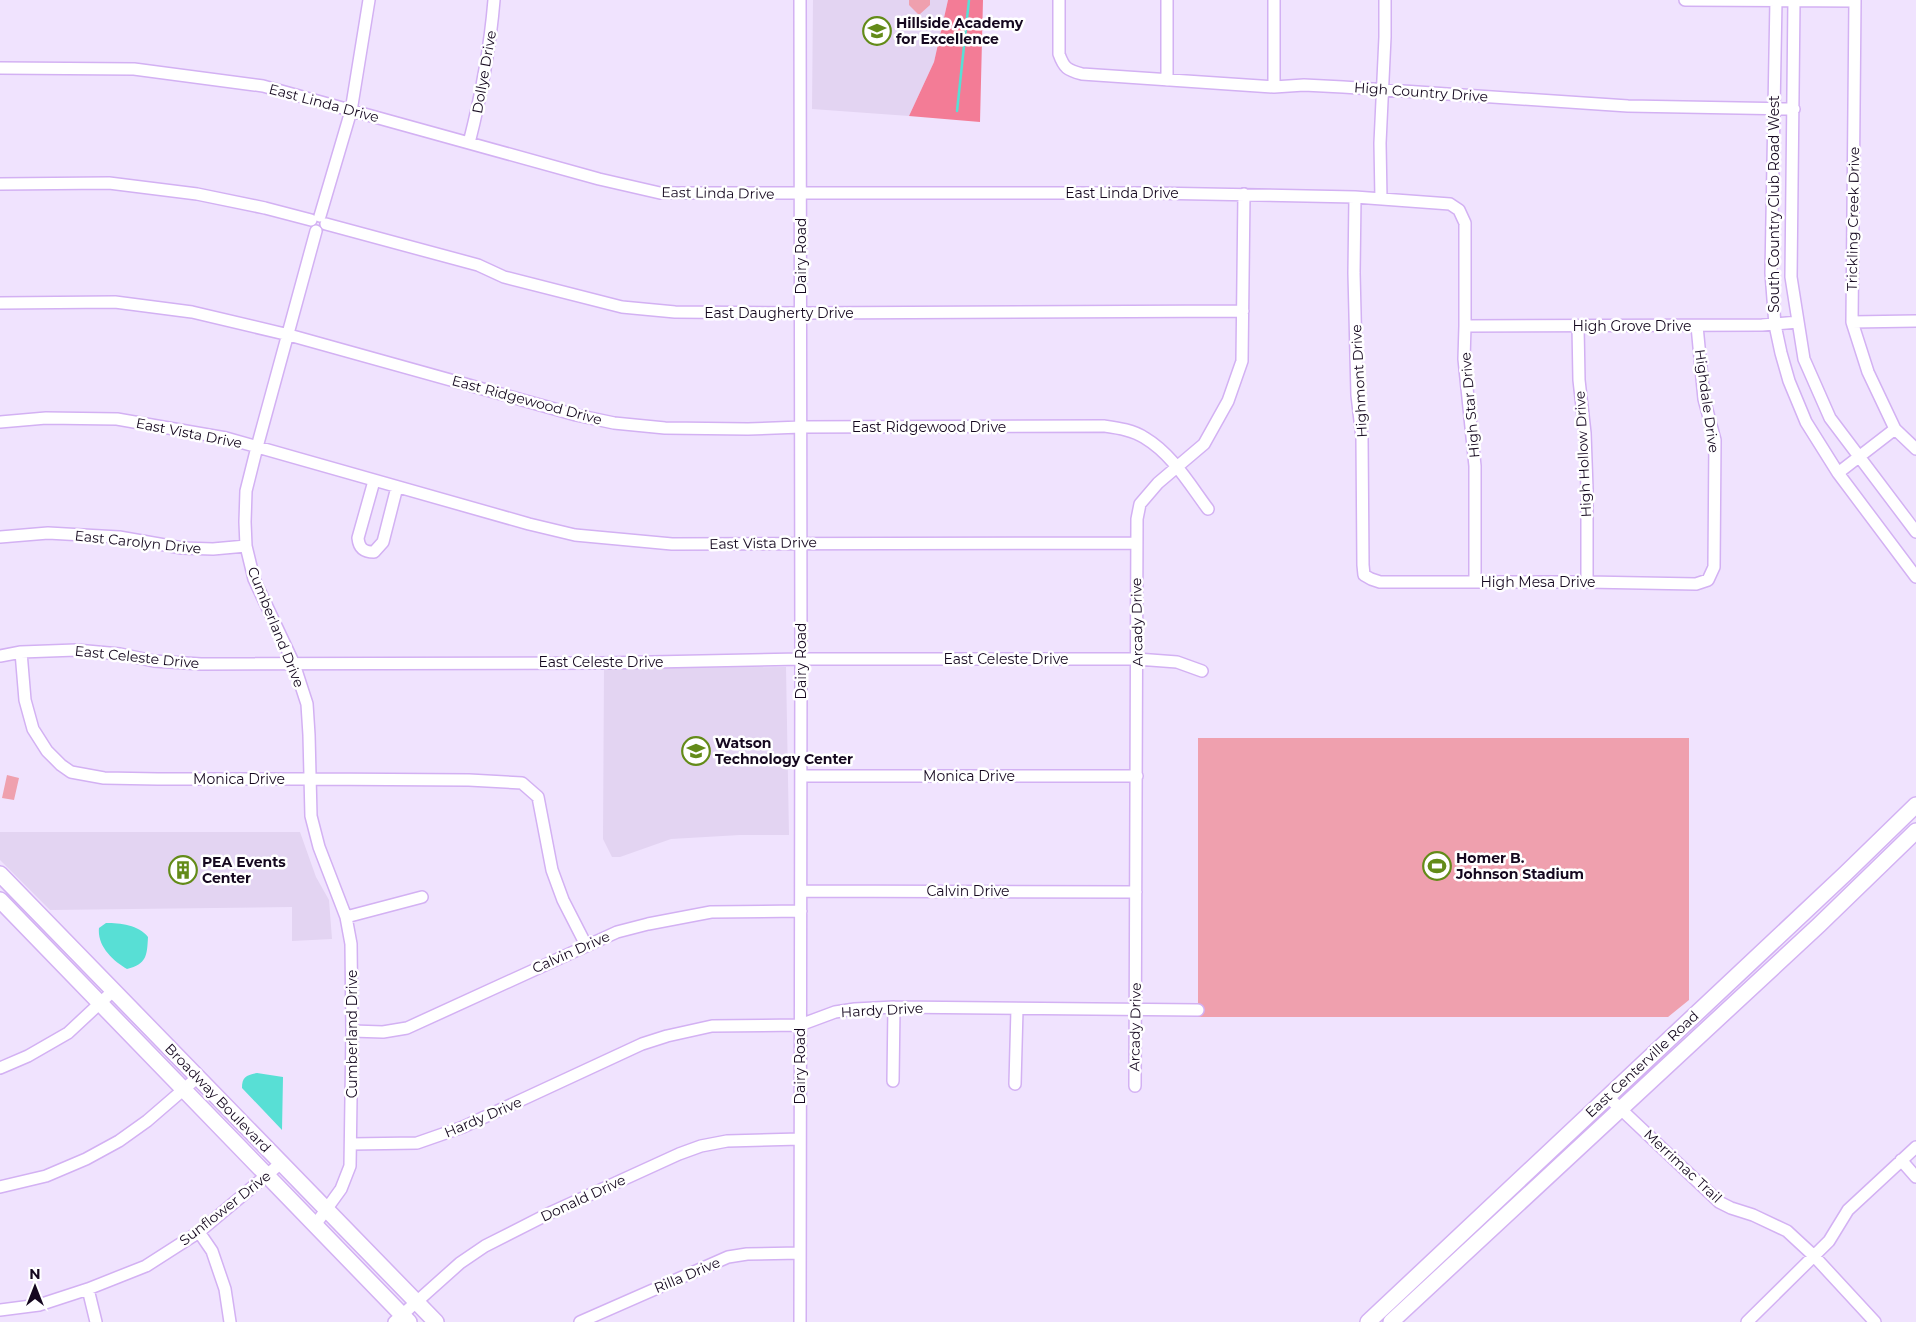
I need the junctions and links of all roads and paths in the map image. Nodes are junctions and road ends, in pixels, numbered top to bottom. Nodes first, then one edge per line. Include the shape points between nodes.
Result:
1 (369, 0) edge
2 (494, 0) edge
3 (800, 0) edge
4 (1060, 0) edge
5 (1167, 0) edge
6 (1274, 0) edge
7 (1385, 0) edge
8 (1685, 0) edge
9 (1855, 0) edge
10 (1776, 1) edge
11 (1794, 1) edge
12 (0, 68) edge
13 (1167, 80) junction
14 (1274, 87) junction
15 (1382, 90) junction
16 (1774, 108) junction
17 (1794, 109) junction
18 (351, 111) junction
19 (469, 143) junction
20 (0, 184) edge
21 (800, 194) junction
22 (1244, 194) junction
23 (1356, 197) junction
24 (1381, 198) junction
25 (1450, 204) joint
26 (318, 223) junction
27 (0, 303) edge
28 (1243, 311) junction
29 (801, 313) junction
30 (1916, 321) edge
31 (1798, 322) junction
32 (1852, 322) junction
33 (1775, 325) junction
34 (1466, 326) junction
35 (1578, 326) junction
36 (1697, 326) junction
37 (289, 335) junction
38 (0, 422) edge
39 (801, 427) junction
40 (1895, 429) junction
41 (257, 447) junction
42 (1916, 448) edge
43 (1858, 456) junction
44 (1176, 468) junction
45 (1838, 473) junction
46 (374, 480) junction
47 (397, 487) junction
48 (1208, 510) dead end
49 (1916, 532) edge
50 (0, 537) edge
51 (801, 542) junction
52 (1136, 543) junction
53 (246, 546) junction
54 (1363, 565) joint
55 (1714, 567) joint
56 (1916, 577) edge
57 (1475, 581) junction
58 (1587, 582) junction
59 (21, 652) junction
60 (0, 656) edge
61 (802, 659) junction
62 (1137, 659) junction
63 (294, 664) junction
64 (1202, 671) dead end
65 (801, 776) junction
66 (1137, 776) junction
67 (310, 779) junction
68 (1916, 805) edge
69 (1916, 831) edge
70 (0, 874) edge
71 (801, 890) junction
72 (1136, 892) junction
73 (422, 897) dead end
74 (0, 900) edge
75 (801, 911) junction
76 (346, 917) junction
77 (586, 945) junction
78 (113, 991) junction
79 (100, 1003) junction
80 (894, 1007) junction
81 (1017, 1009) junction
82 (1135, 1010) junction
83 (1198, 1010) dead end
84 (800, 1025) junction
85 (352, 1031) junction
86 (0, 1068) edge
87 (198, 1077) junction
88 (893, 1081) dead end
89 (1015, 1084) dead end
90 (1135, 1086) dead end
91 (183, 1089) junction
92 (1608, 1097) junction
93 (1621, 1108) junction
94 (800, 1139) junction
95 (352, 1144) junction
96 (1916, 1147) edge
97 (1901, 1160) junction
98 (281, 1164) junction
99 (267, 1175) junction
100 (1916, 1178) edge
101 (0, 1187) edge
102 (326, 1209) junction
103 (1482, 1215) junction
104 (315, 1226) junction
105 (1494, 1226) junction
106 (199, 1232) junction
107 (800, 1253) junction
108 (1814, 1256) junction
109 (88, 1290) junction
110 (417, 1302) junction
111 (0, 1310) edge
112 (402, 1320) edge
113 (96, 1322) edge
114 (230, 1322) edge
115 (436, 1322) edge
116 (580, 1322) edge
117 (800, 1322) edge
118 (1368, 1322) edge
119 (1391, 1322) edge
120 (1747, 1322) edge
121 (1875, 1322) edge

1 - 18 street, Cumberland Drive
2 - 19 street, Dollye Drive via 481,95
3 - 21 street, Dairy Road
4 - 13 street, High Country Drive via 1059,54 1068,70 1082,74
5 - 13 street
6 - 14 street
7 - 15 street
8 - 10 street
9 - 11 street
9 - 32 street, Trickling Creek Drive
10 - 11 street
10 - 16 street, South Country Club Road West
11 - 17 street, South Country Club Road West
12 - 18 street, East Linda Drive via 134,69 263,86
13 - 14 street, High Country Drive
14 - 15 street, High Country Drive via 1304,85
15 - 16 street, High Country Drive via 1628,106
15 - 24 street
16 - 17 street, High Country Drive
16 - 33 street, South Country Club Road West via 1771,272
17 - 31 street, South Country Club Road West via 1791,277
18 - 19 street, East Linda Drive
18 - 26 street, Cumberland Drive
19 - 21 street, East Linda Drive via 660,193
20 - 26 street, East Daugherty Drive via 109,183 197,194
21 - 22 street, East Linda Drive
21 - 29 street, Dairy Road
22 - 23 street, East Linda Drive
22 - 28 street, Arcady Drive
23 - 24 street, East Linda Drive
23 - 54 street, Highmont Drive via 1354,274 1362,438
24 - 25 street, East Linda Drive
25 - 34 street, High Star Drive via 1460,210 1465,223
26 - 29 street, East Daugherty Drive via 622,308 675,312
26 - 37 street, Cumberland Drive
27 - 37 street, East Ridgewood Drive via 115,302 192,312
28 - 29 street, East Daugherty Drive
28 - 44 street, Arcady Drive via 1242,361 1228,401 1204,444
29 - 39 street, Dairy Road
30 - 32 street
31 - 33 street, High Grove Drive
31 - 43 street, South Country Club Road West via 1804,358 1830,418
32 - 40 street, Trickling Creek Drive via 1868,372
33 - 36 street, High Grove Drive
33 - 45 street, South Country Club Road West via 1796,400
34 - 35 street, High Grove Drive
34 - 57 street, High Star Drive via 1464,359 1475,466
35 - 36 street, High Grove Drive
35 - 58 street, High Hollow Drive via 1587,489
36 - 55 street, Highdale Drive via 1704,399 1715,440
37 - 39 street, East Ridgewood Drive via 576,415 614,422 665,428
37 - 41 street, Cumberland Drive
38 - 41 street, East Vista Drive via 46,418 116,419 226,438
39 - 44 street, East Ridgewood Drive via 1104,426 1125,429 1145,438
39 - 51 street, Dairy Road
40 - 42 street
40 - 43 street
41 - 46 street, East Vista Drive
41 - 53 street, Cumberland Drive via 246,491
43 - 45 street
43 - 49 street, South Country Club Road West
44 - 48 street, East Ridgewood Drive
44 - 52 street, Arcady Drive via 1140,504
45 - 56 street, South Country Club Road West
46 - 47 street, East Vista Drive
46 - 47 street via 358,538 363,550 368,552 374,552 383,542
47 - 51 street, East Vista Drive via 575,535 672,544
50 - 53 street, East Carolyn Drive via 48,533 119,538 182,548 213,550
51 - 52 street, East Vista Drive
51 - 61 street, Dairy Road
52 - 62 street, Arcady Drive
53 - 63 street, Cumberland Drive via 254,579
54 - 57 street, High Mesa Drive via 1364,575 1380,582
55 - 58 street, High Mesa Drive via 1708,580 1696,584
57 - 58 street, High Mesa Drive
59 - 60 street, East Celeste Drive
59 - 63 street, East Celeste Drive via 76,650 154,661
59 - 67 street, Monica Drive via 25,700 33,729 47,751 71,772 104,778
61 - 62 street, East Celeste Drive
61 - 63 street, East Celeste Drive
61 - 65 street, Dairy Road
62 - 64 street, East Celeste Drive via 1178,662
62 - 66 street, Arcady Drive
63 - 67 street, Cumberland Drive via 306,704
65 - 66 street, Monica Drive
65 - 71 street, Dairy Road
66 - 72 street, Arcady Drive
67 - 76 street, Cumberland Drive via 311,816 319,847
67 - 77 street, Monica Drive via 522,783 538,797 552,870
68 - 92 main road, East Centerville Road
69 - 93 main road, East Centerville Road
70 - 78 main road, Broadway Boulevard
71 - 72 street, Calvin Drive
71 - 75 street, Dairy Road
72 - 82 street, Arcady Drive
73 - 76 street
74 - 79 main road, Broadway Boulevard
75 - 77 street, Calvin Drive via 711,912 632,928
75 - 84 street, Dairy Road
76 - 85 street, Cumberland Drive via 351,944
77 - 85 street, Calvin Drive via 407,1028 383,1032
78 - 79 street
78 - 87 main road, Broadway Boulevard
79 - 86 street via 68,1033
79 - 91 main road, Broadway Boulevard
80 - 81 street, Hardy Drive
80 - 84 street, Hardy Drive via 835,1012
80 - 88 street
81 - 82 street, Hardy Drive
81 - 89 street
82 - 83 street, Hardy Drive
82 - 90 street, Arcady Drive
84 - 94 street, Dairy Road
84 - 95 street, Hardy Drive via 712,1026 667,1036 642,1044 463,1127 417,1143
85 - 95 street, Cumberland Drive
87 - 91 street
87 - 98 main road, Broadway Boulevard
91 - 99 main road, Broadway Boulevard
91 - 101 street via 147,1121 86,1159 46,1176
92 - 93 street, Merrimac Trail
92 - 103 main road, East Centerville Road
93 - 105 main road, East Centerville Road
93 - 108 street, Merrimac Trail via 1719,1202 1787,1231
94 - 107 street, Dairy Road
94 - 110 street, Donald Drive via 727,1141 679,1154 485,1246 460,1263
95 - 102 street, Cumberland Drive via 350,1166 341,1189
96 - 97 street
97 - 100 street
97 - 108 street via 1845,1213 1829,1241
98 - 99 street, Sunflower Drive
98 - 102 main road, Broadway Boulevard
99 - 104 main road, Broadway Boulevard
99 - 106 street, Sunflower Drive
102 - 104 street, Cumberland Drive
102 - 110 main road, Broadway Boulevard
103 - 105 main road
103 - 118 main road, East Centerville Road
104 - 112 main road, Broadway Boulevard
105 - 119 main road, East Centerville Road
106 - 109 street, Sunflower Drive via 146,1266
106 - 114 street via 212,1251 225,1290
107 - 116 street, Rilla Drive via 728,1257
107 - 117 street, Dairy Road
108 - 120 street
108 - 121 street, Merrimac Trail
109 - 111 street, Sunflower Drive via 39,1305
109 - 113 street
110 - 112 street, Donald Drive
110 - 115 main road, Broadway Boulevard

